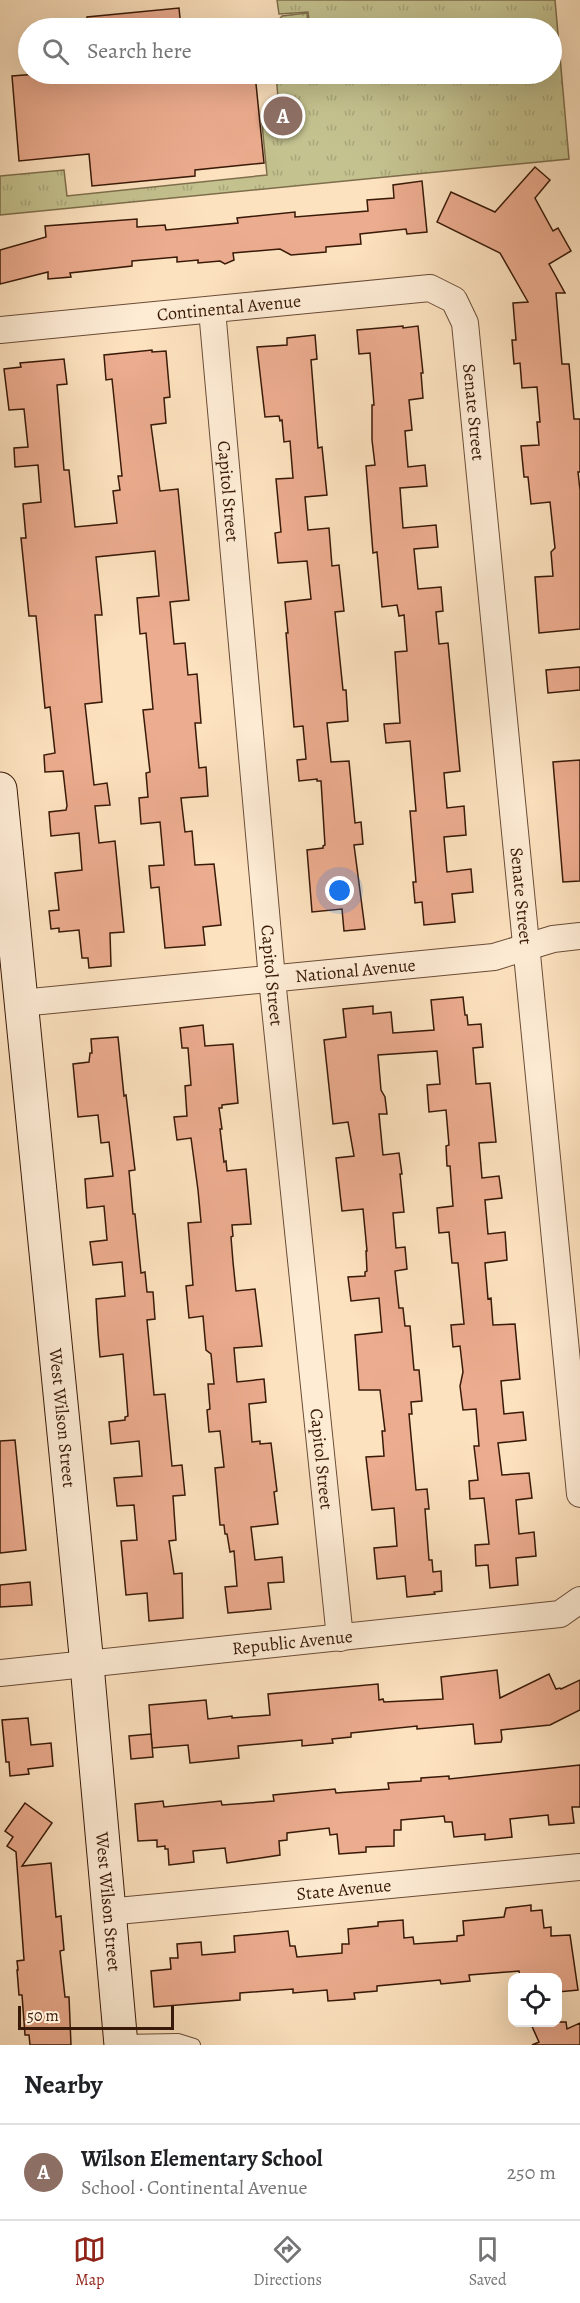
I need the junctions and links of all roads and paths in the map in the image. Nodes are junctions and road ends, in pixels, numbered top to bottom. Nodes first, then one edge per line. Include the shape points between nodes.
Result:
1 (454, 300) joint
2 (212, 310) junction
3 (0, 330) edge
4 (0, 789) edge
5 (580, 936) edge
6 (526, 947) junction
7 (272, 979) junction
8 (21, 1002) junction
9 (580, 1494) edge
10 (580, 1600) edge
11 (340, 1638) junction
12 (87, 1665) junction
13 (0, 1672) edge
14 (580, 1867) edge
15 (107, 1912) junction
16 (120, 2043) edge
17 (194, 2045) edge

1 - 2 street, Continental Avenue via 430,288
1 - 6 street, Senate Street via 465,323
2 - 3 street, Continental Avenue
2 - 7 street, Capitol Street
4 - 8 street, West Wilson Street
5 - 6 street, National Avenue
6 - 7 street, National Avenue via 494,957
6 - 9 street, Senate Street
7 - 8 street, National Avenue
7 - 11 street, Capitol Street
8 - 12 street, West Wilson Street
10 - 11 street, Republic Avenue via 560,1614
11 - 12 street, Republic Avenue
12 - 13 street, Republic Avenue
12 - 15 street, West Wilson Street
14 - 15 street, State Avenue
15 - 16 street, West Wilson Street
16 - 17 lane via 178,2040

